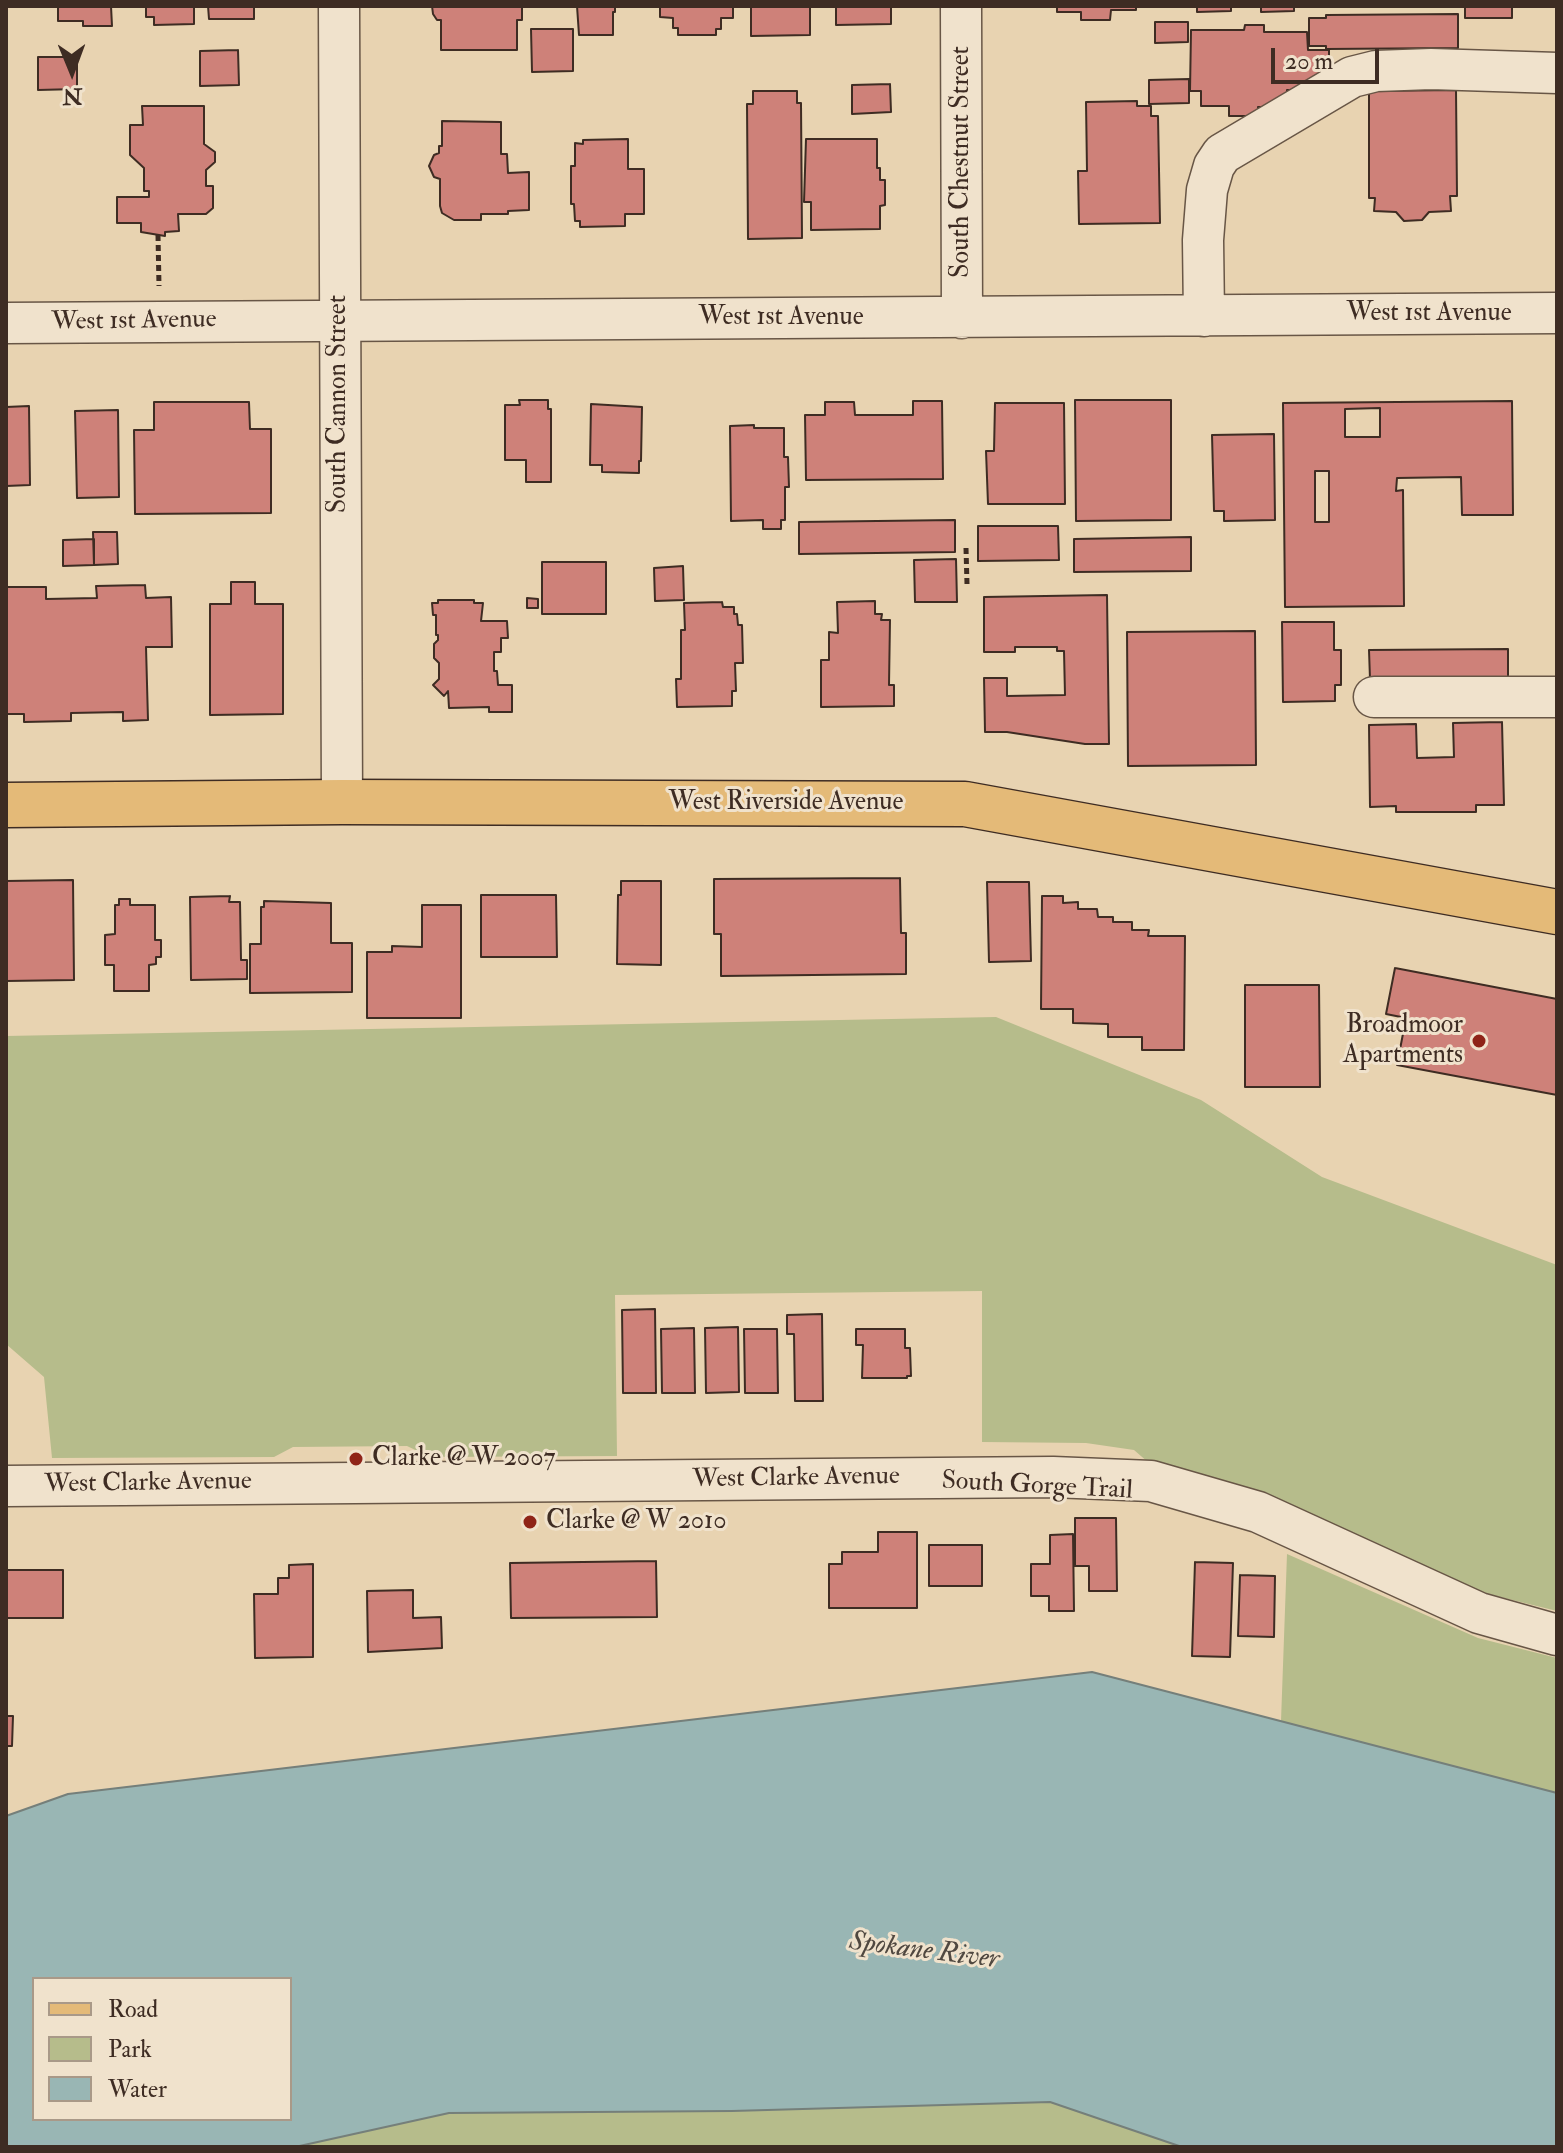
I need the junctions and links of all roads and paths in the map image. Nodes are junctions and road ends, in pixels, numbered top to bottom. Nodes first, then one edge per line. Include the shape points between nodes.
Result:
1 (339, 6) edge
2 (961, 6) edge
3 (1557, 73) edge
4 (158, 235) dead end
5 (159, 287) dead end
6 (1557, 313) edge
7 (1204, 316) junction
8 (962, 318) junction
9 (338, 319) junction
10 (6, 323) edge
11 (966, 548) dead end
12 (967, 584) dead end
13 (1374, 697) dead end
14 (1557, 697) edge
15 (342, 802) junction
16 (6, 805) edge
17 (1557, 912) edge
18 (6, 1486) edge
19 (1557, 1635) edge

1 - 9 street, South Cannon Street
2 - 8 street, South Chestnut Street
3 - 7 street via 1376,71 1352,77 1222,154 1207,190
4 - 5 path
6 - 7 street, West 1st Avenue
7 - 8 street, West 1st Avenue
8 - 9 street, West 1st Avenue
9 - 10 street, West 1st Avenue
9 - 15 street, South Cannon Street
11 - 12 path
13 - 14 street
15 - 16 main road, West Riverside Avenue
15 - 17 main road, West Riverside Avenue via 965,804
18 - 19 street, West Clarke Avenue via 1038,1477 1151,1481 1258,1512 1479,1613

